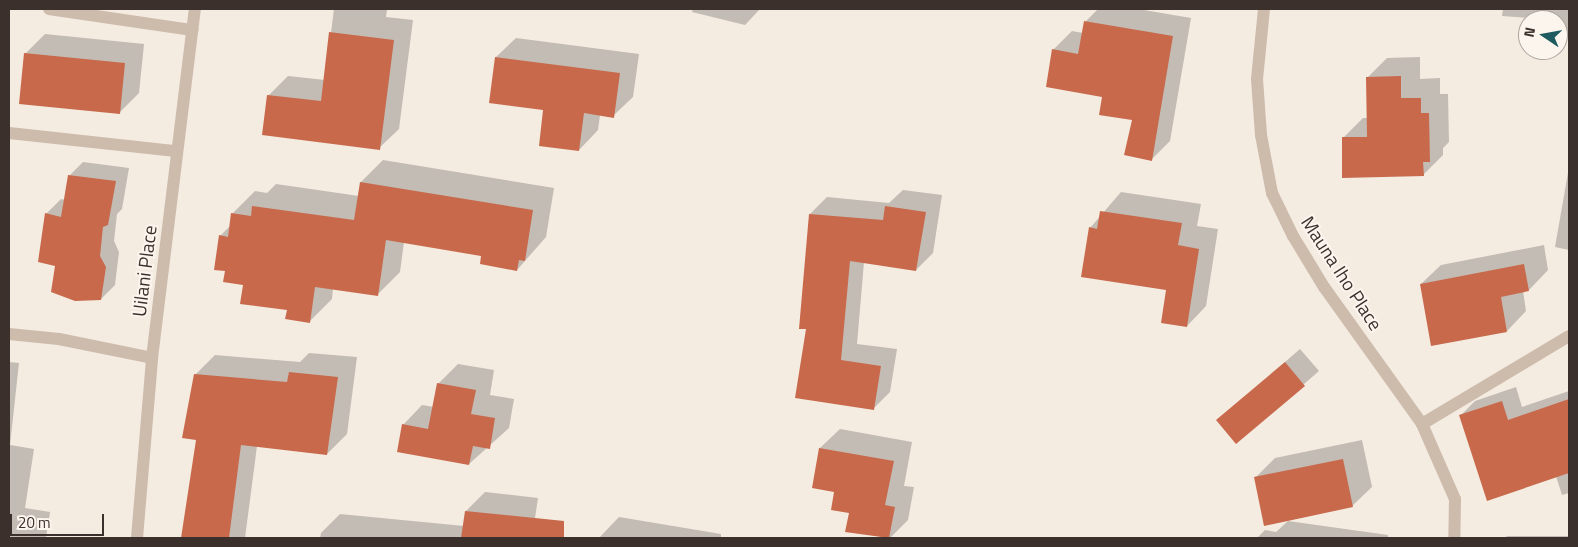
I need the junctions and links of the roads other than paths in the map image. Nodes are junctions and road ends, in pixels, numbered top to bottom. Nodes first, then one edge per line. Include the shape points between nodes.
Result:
1 (49, 9) edge
2 (195, 9) edge
3 (1264, 9) edge
4 (192, 30) junction
5 (9, 133) edge
6 (176, 151) junction
7 (9, 334) edge
8 (1569, 336) edge
9 (152, 358) junction
10 (1422, 424) junction
11 (137, 538) edge
12 (1454, 538) edge

1 - 4 street
2 - 4 street, Uilani Place
3 - 10 street, Mauna Iho Place via 1257,79 1261,135 1272,192 1292,236 1324,287
4 - 6 street, Uilani Place
5 - 6 street
6 - 9 street, Uilani Place
7 - 9 street via 60,339
8 - 10 street
9 - 11 street, Uilani Place
10 - 12 street, Mauna Iho Place via 1455,499

